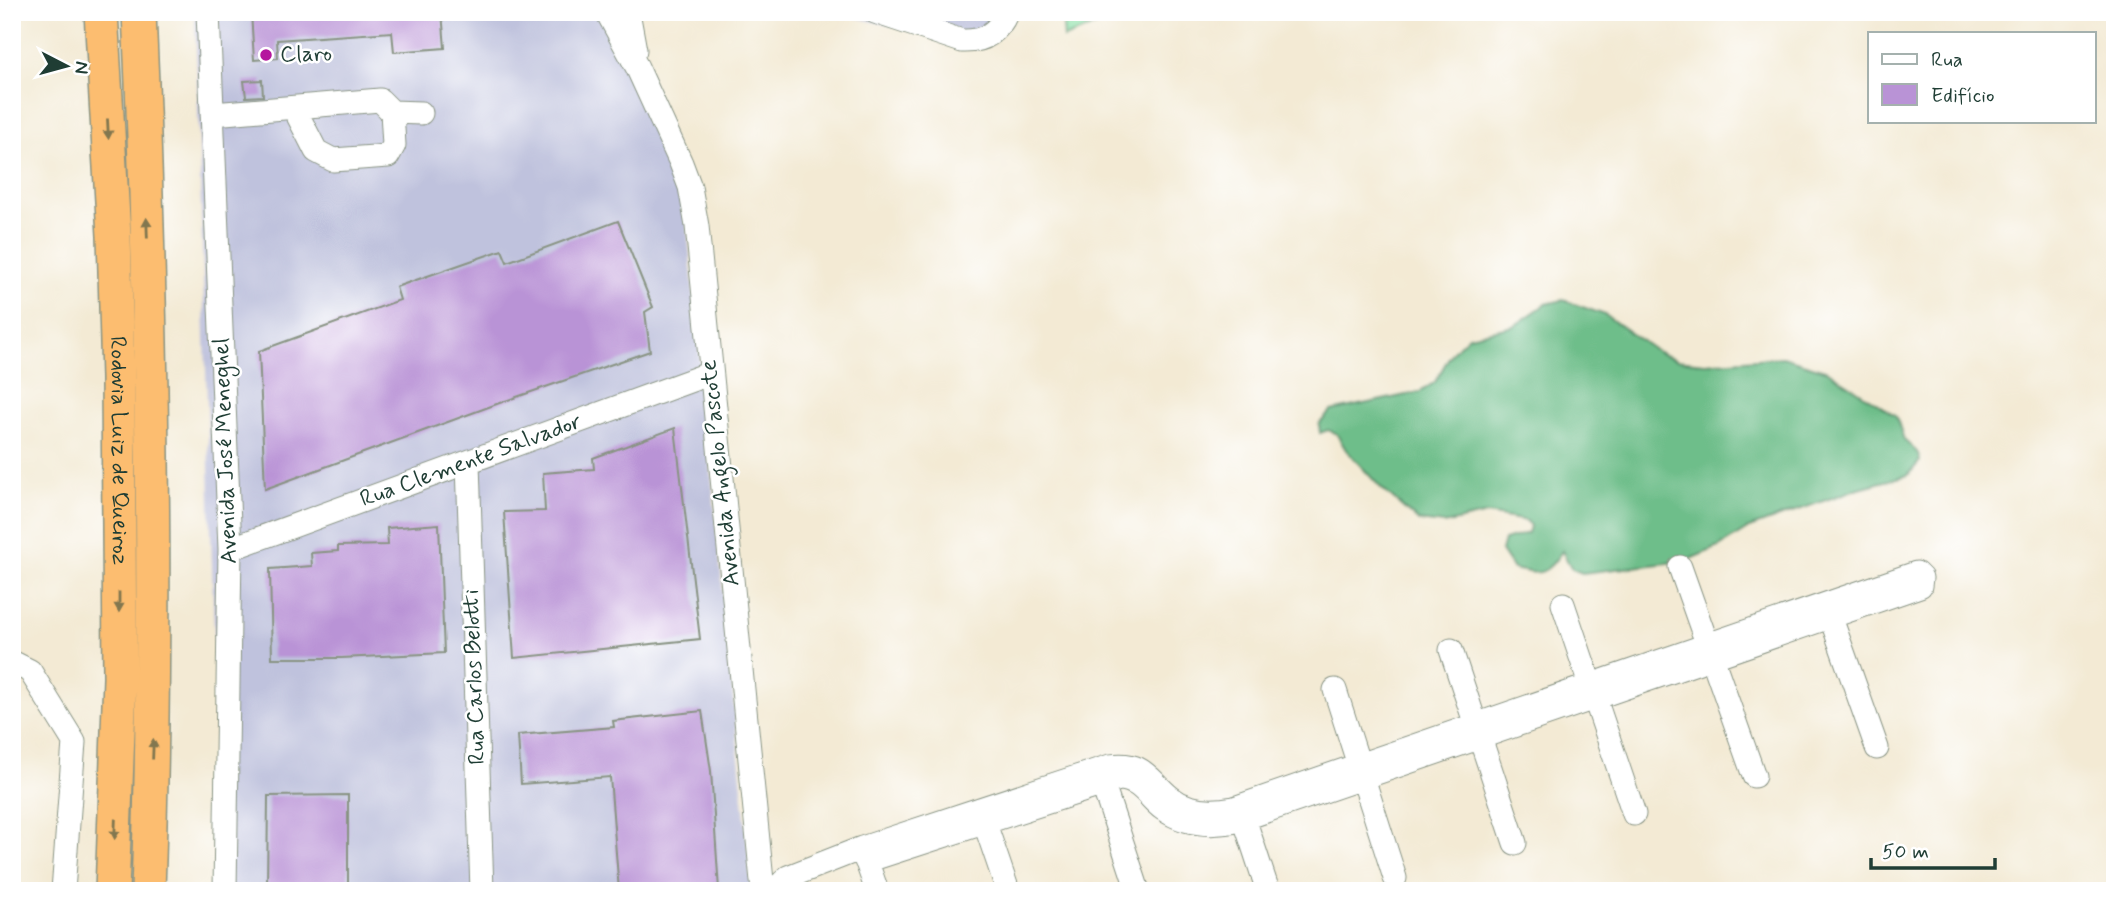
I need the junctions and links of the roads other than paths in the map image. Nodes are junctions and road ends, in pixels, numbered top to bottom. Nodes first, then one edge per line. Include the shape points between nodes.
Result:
1 (101, 12) edge
2 (208, 12) edge
3 (607, 12) edge
4 (628, 12) edge
5 (875, 12) edge
6 (1007, 12) edge
7 (139, 13) edge
8 (638, 67) junction
9 (294, 108) junction
10 (392, 112) junction
11 (422, 113) dead end
12 (213, 114) junction
13 (711, 373) junction
14 (468, 463) junction
15 (230, 549) junction
16 (1680, 568) dead end
17 (1563, 604) dead end
18 (1451, 650) dead end
19 (1710, 651) junction
20 (12, 662) edge
21 (1335, 690) dead end
22 (1593, 692) junction
23 (1478, 731) junction
24 (1877, 748) dead end
25 (1361, 771) junction
26 (1754, 776) dead end
27 (1100, 777) junction
28 (1242, 812) junction
29 (1634, 814) dead end
30 (983, 816) junction
31 (1515, 843) dead end
32 (864, 855) junction
33 (1395, 878) dead end
34 (63, 891) edge
35 (113, 891) edge
36 (148, 891) edge
37 (225, 891) edge
38 (482, 891) edge
39 (763, 891) edge
40 (774, 891) edge
41 (877, 891) edge
42 (1008, 891) edge
43 (1138, 891) edge
44 (1268, 891) edge

1 -> 35 highway, Rodovia Luiz de Queiroz via 114,236 119,561
2 - 12 street, Avenida José Meneghel
3 - 8 street, Avenida Angelo Pascote
4 - 8 street, Avenida Angelo Pascote
5 - 6 street via 962,41 975,41 994,31
36 -> 7 highway, Rodovia Luiz de Queiroz via 153,377
8 - 13 street, Avenida Angelo Pascote via 690,187
9 - 10 street via 380,100
9 - 10 street via 316,151 333,160 388,156 394,145
9 - 12 street
10 - 11 street
12 - 15 street, Avenida José Meneghel
13 - 14 street, Rua Clemente Salvador
13 - 39 street, Avenida Angelo Pascote
14 - 15 street, Rua Clemente Salvador
14 - 38 street, Rua Carlos Belotti
15 - 37 street, Avenida José Meneghel
16 - 19 street
17 - 22 street
18 - 23 street
19 - 22 street
19 - 24 street via 1828,610
19 - 26 street
20 - 34 street via 30,671 74,742
21 - 25 street
22 - 23 street
22 - 29 street
23 - 25 street
23 - 31 street
25 - 28 street
25 - 33 street
27 - 28 street via 1119,765 1138,768 1170,797 1199,810
27 - 30 street
27 - 43 street
28 - 44 street
30 - 32 street
30 - 42 street
32 - 40 street via 788,877
32 - 41 street

